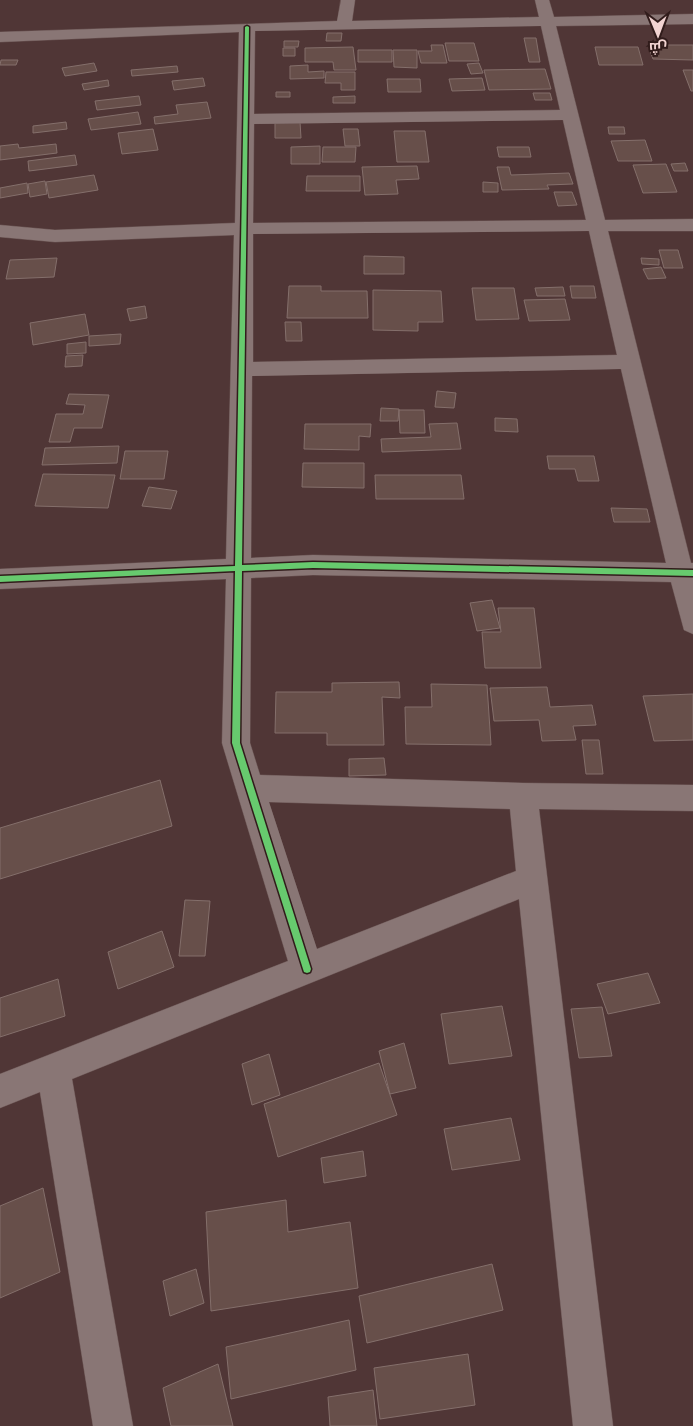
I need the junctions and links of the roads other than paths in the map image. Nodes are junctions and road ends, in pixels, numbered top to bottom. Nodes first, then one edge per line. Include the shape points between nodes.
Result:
1 (348, 0) edge
2 (542, 0) edge
3 (693, 19) edge
4 (547, 20) junction
5 (344, 25) junction
6 (247, 27) junction
7 (0, 38) edge
8 (570, 115) junction
9 (246, 119) junction
10 (693, 225) edge
11 (597, 226) junction
12 (244, 229) junction
13 (0, 231) edge
14 (630, 362) junction
15 (242, 369) junction
16 (239, 568) junction
17 (687, 572) edge
18 (0, 579) edge
19 (693, 623) edge
20 (250, 788) junction
21 (523, 796) junction
22 (693, 798) edge
23 (532, 879) junction
24 (307, 969) junction
25 (53, 1070) junction
26 (0, 1091) edge
27 (113, 1426) edge
28 (593, 1426) edge

1 - 5 street
2 - 4 street
3 - 4 street
4 - 5 street
4 - 8 street
5 - 6 street
6 - 7 street
6 - 9 street
8 - 9 street
8 - 11 street
9 - 12 street
10 - 11 street
11 - 12 street
11 - 14 street
12 - 13 street via 55,236
12 - 15 street
14 - 15 street
14 - 17 street
15 - 16 street
16 - 17 street via 313,565
16 - 18 street
16 - 20 street via 236,743
17 - 19 street
20 - 21 street
20 - 24 street
21 - 22 street
21 - 23 street
23 - 24 street
23 - 28 street
24 - 25 street
25 - 26 street
25 - 27 street

